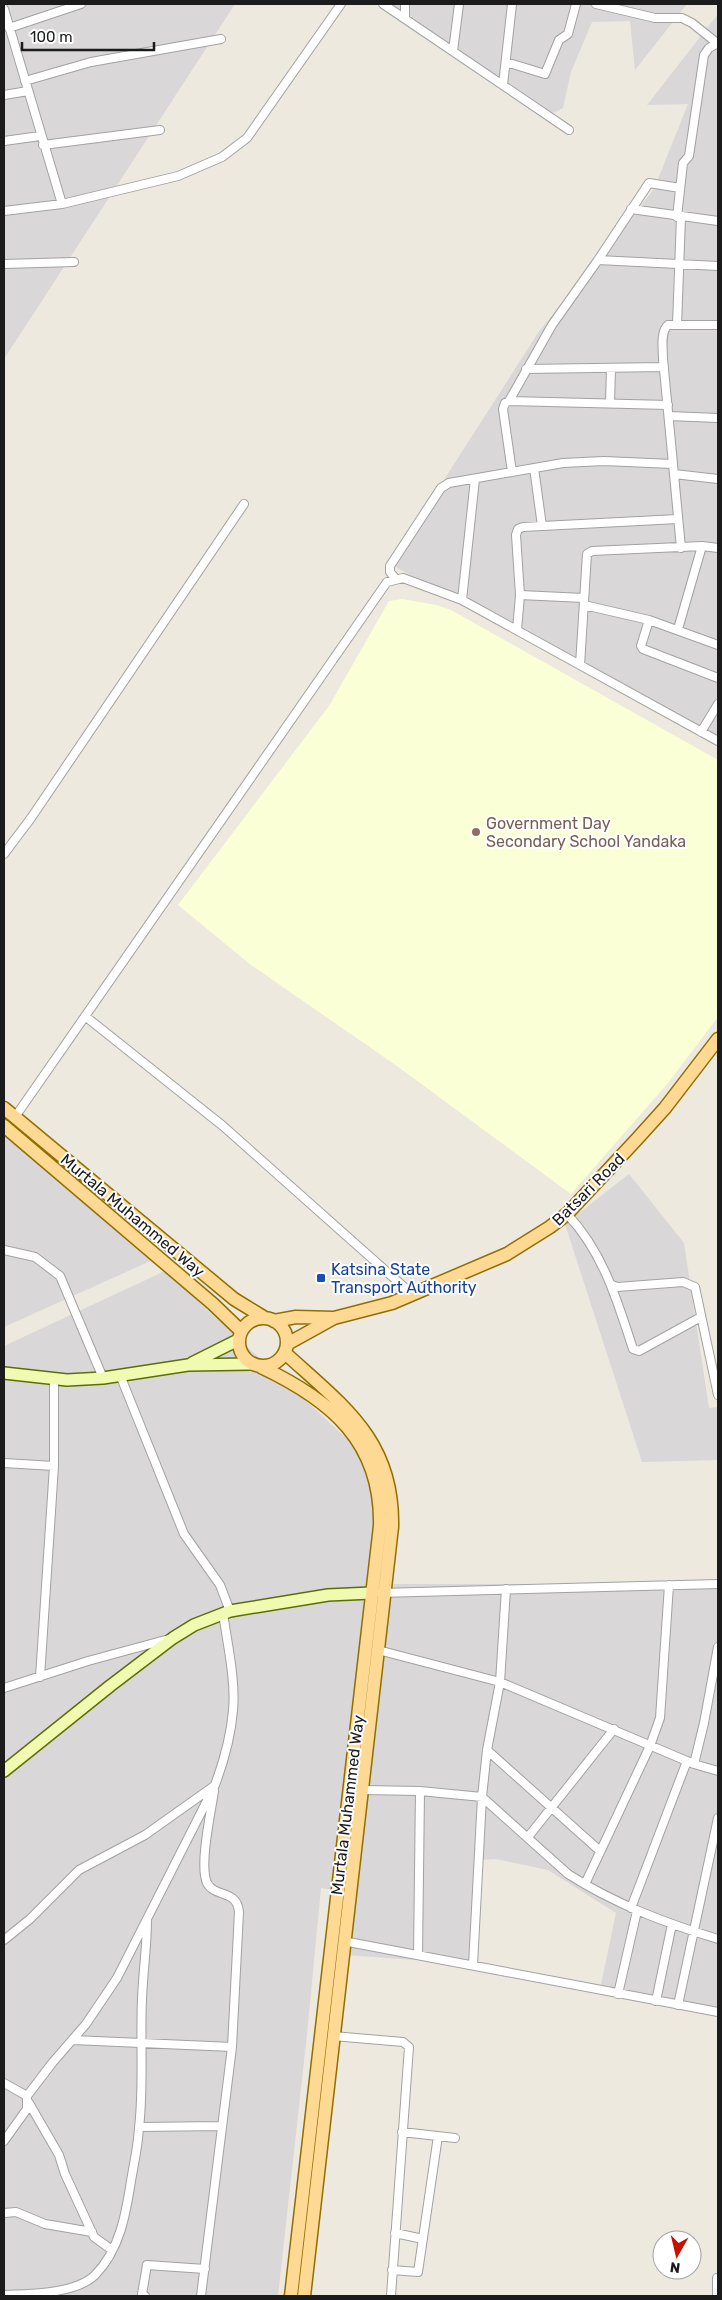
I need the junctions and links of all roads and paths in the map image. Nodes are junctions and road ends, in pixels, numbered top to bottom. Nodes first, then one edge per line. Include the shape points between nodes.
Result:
1 (81, 4) edge
2 (341, 4) edge
3 (383, 4) edge
4 (405, 4) edge
5 (459, 4) edge
6 (512, 4) edge
7 (576, 4) edge
8 (596, 4) edge
9 (4, 10) edge
10 (405, 18) junction
11 (9, 28) junction
12 (220, 39) dead end
13 (718, 43) edge
14 (453, 51) junction
15 (506, 62) junction
16 (25, 81) junction
17 (503, 85) junction
18 (28, 91) junction
19 (4, 96) edge
20 (160, 130) dead end
21 (569, 130) dead end
22 (40, 136) junction
23 (4, 141) edge
24 (43, 146) junction
25 (680, 188) junction
26 (62, 204) junction
27 (631, 209) junction
28 (4, 211) edge
29 (679, 217) junction
30 (718, 221) edge
31 (598, 260) junction
32 (74, 262) dead end
33 (4, 264) edge
34 (680, 265) junction
35 (718, 266) edge
36 (677, 325) junction
37 (718, 326) edge
38 (664, 367) junction
39 (611, 368) junction
40 (526, 369) junction
41 (509, 401) junction
42 (610, 403) junction
43 (668, 405) junction
44 (669, 416) junction
45 (718, 418) edge
46 (673, 464) junction
47 (534, 468) junction
48 (512, 472) junction
49 (674, 474) junction
50 (475, 479) junction
51 (718, 479) edge
52 (244, 504) dead end
53 (678, 519) junction
54 (542, 526) junction
55 (702, 546) junction
56 (680, 548) junction
57 (718, 548) edge
58 (395, 578) junction
59 (520, 595) junction
60 (462, 600) junction
61 (584, 602) junction
62 (649, 620) junction
63 (678, 629) junction
64 (517, 630) junction
65 (718, 644) edge
66 (580, 665) junction
67 (718, 678) edge
68 (718, 704) edge
69 (701, 732) junction
70 (718, 741) edge
71 (4, 854) edge
72 (85, 1016) junction
73 (718, 1039) edge
74 (4, 1108) edge
75 (15, 1117) junction
76 (4, 1126) edge
77 (567, 1214) junction
78 (4, 1250) edge
79 (612, 1286) junction
80 (413, 1295) junction
81 (701, 1317) junction
82 (334, 1318) junction
83 (269, 1319) junction
84 (239, 1336) junction
85 (286, 1349) junction
86 (188, 1365) junction
87 (256, 1365) junction
88 (4, 1374) edge
89 (120, 1375) junction
90 (103, 1378) junction
91 (54, 1380) junction
92 (718, 1395) edge
93 (4, 1463) edge
94 (54, 1466) junction
95 (718, 1584) edge
96 (669, 1585) junction
97 (506, 1590) junction
98 (371, 1593) junction
99 (384, 1593) junction
100 (226, 1612) junction
101 (173, 1638) junction
102 (718, 1648) edge
103 (378, 1650) junction
104 (40, 1677) junction
105 (500, 1682) junction
106 (4, 1688) edge
107 (614, 1729) junction
108 (650, 1746) junction
109 (487, 1750) junction
110 (690, 1762) junction
111 (4, 1771) edge
112 (718, 1771) edge
113 (215, 1785) junction
114 (363, 1790) junction
115 (420, 1791) junction
116 (482, 1796) junction
117 (552, 1808) junction
118 (718, 1818) edge
119 (528, 1837) junction
120 (600, 1852) junction
121 (584, 1884) junction
122 (634, 1910) junction
123 (147, 1916) junction
124 (672, 1924) junction
125 (694, 1931) junction
126 (718, 1939) edge
127 (4, 1940) edge
128 (343, 1941) junction
129 (418, 1955) junction
130 (473, 1965) junction
131 (618, 1994) junction
132 (656, 2001) junction
133 (678, 2005) junction
134 (718, 2012) edge
135 (333, 2036) junction
136 (73, 2040) junction
137 (142, 2042) junction
138 (232, 2047) junction
139 (4, 2084) edge
140 (28, 2100) junction
141 (222, 2126) junction
142 (140, 2128) junction
143 (402, 2132) junction
144 (438, 2136) junction
145 (456, 2138) dead end
146 (4, 2141) edge
147 (308, 2203) junction
148 (4, 2213) edge
149 (92, 2232) junction
150 (394, 2233) junction
151 (423, 2238) junction
152 (112, 2250) junction
153 (205, 2269) junction
154 (392, 2270) junction
155 (717, 2278) dead end
156 (4, 2295) edge
157 (32, 2295) edge
158 (145, 2296) edge
159 (201, 2296) edge
160 (291, 2296) edge
161 (304, 2296) edge
162 (391, 2296) edge
163 (717, 2296) edge

1 - 11 street
2 - 26 street via 248,138 222,157 178,176
3 - 10 street
4 - 10 street
5 - 14 street
6 - 15 street
7 - 15 street via 568,34 559,40 545,74
8 - 13 street via 655,18 682,18
9 - 11 street
10 - 14 street
11 - 16 street
12 - 16 street via 92,62
13 - 25 street via 704,55 689,156 683,163
14 - 17 street
15 - 17 street
16 - 18 street
17 - 21 street
18 - 19 street
18 - 22 street
20 - 24 street
22 - 23 street
22 - 24 street
24 - 26 street
25 - 27 street via 649,183
25 - 29 street
26 - 28 street
27 - 29 street
27 - 31 street
29 - 30 street
29 - 34 street
31 - 34 street
31 - 40 street via 552,325
32 - 33 street
34 - 35 street
34 - 36 street
36 - 37 street
36 - 38 street via 664,328
38 - 39 street
38 - 43 street
39 - 40 street
39 - 42 street
40 - 41 street
41 - 42 street
41 - 48 street via 502,409
42 - 43 street
43 - 44 street
44 - 45 street
44 - 46 street
46 - 47 street via 604,461
46 - 49 street
47 - 48 street
47 - 54 street
48 - 50 street
49 - 51 street
49 - 53 street
50 - 58 street via 443,485 390,566
50 - 60 street
52 - 71 street
53 - 54 street
53 - 56 street
54 - 59 street via 518,529 516,535
55 - 56 street
55 - 57 street
55 - 63 street
56 - 61 street via 587,554
58 - 60 street
58 - 72 street via 387,582
59 - 61 street
59 - 64 street
60 - 64 street
61 - 62 street
61 - 66 street
62 - 63 street
62 - 67 street via 641,646 643,649
63 - 65 street
64 - 66 street
66 - 69 street
68 - 69 street
69 - 70 street
72 - 75 street
72 - 80 street via 223,1126
73 - 77 main road, Batsari Road via 664,1108
74 - 75 main road, Murtala Muhammed Way
75 - 83 main road, Murtala Muhammed Way via 234,1299
76 - 84 main road, Murtala Muhammed Way via 206,1298
77 - 79 street via 583,1230
77 - 80 main road, Batsari Road via 507,1254
78 - 90 street via 35,1257 60,1276
79 - 81 street via 691,1284 695,1287
79 - 81 street via 636,1350
80 - 82 main road, Batsari Road
81 - 92 street
82 - 83 main road
82 - 85 main road
83 - 84 main road via 255,1319
83 - 85 main road via 281,1326 286,1335
84 - 86 street
84 - 87 main road via 239,1350 244,1358
85 - 87 main road via 278,1361 270,1365
85 - 99 main road via 353,1417 378,1452 391,1490 392,1508
86 - 87 street
86 - 89 street
87 - 98 main road, Murtala Muhammed Way via 308,1392 352,1434 368,1456 380,1506
88 - 91 street
89 - 90 street
89 - 100 street via 184,1534 220,1585
90 - 91 street
91 - 94 street
93 - 94 street
94 - 104 street
95 - 96 street
96 - 97 street
96 - 108 street via 661,1711
97 - 99 street
97 - 105 street
98 - 99 street
98 - 100 street via 328,1595
98 - 147 main road, Murtala Muhammed Way
99 - 103 main road
100 - 101 street
100 - 113 street via 234,1709 225,1760
101 - 104 street
101 - 111 street
102 - 110 street via 704,1723
103 - 105 street
103 - 114 main road
104 - 106 street
105 - 107 street
105 - 109 street
107 - 108 street
107 - 117 street
108 - 110 street
108 - 120 street
109 - 116 street
109 - 117 street
110 - 112 street
110 - 122 street
113 - 123 street
113 - 127 street via 145,1835 79,1870
113 - 138 street via 204,1860 207,1883 238,1904
114 - 115 street
114 - 128 main road
115 - 116 street
115 - 129 street
116 - 119 street
116 - 130 street
117 - 119 street
117 - 120 street
118 - 125 street
119 - 121 street via 568,1874
120 - 121 street
121 - 122 street
122 - 124 street
122 - 131 street
123 - 136 street via 117,1978
123 - 137 street
124 - 125 street
124 - 132 street
125 - 126 street
125 - 133 street
128 - 129 street
128 - 135 main road
129 - 130 street
130 - 131 street
131 - 132 street
132 - 133 street
133 - 134 street
135 - 143 street via 407,2044
135 - 147 main road
136 - 137 street
136 - 140 street
137 - 138 street
137 - 142 street
138 - 141 street
139 - 140 street
140 - 146 street via 27,2110
140 - 149 street via 59,2155
141 - 142 street
141 - 153 street
142 - 152 street via 127,2210
143 - 144 street
143 - 150 street
144 - 145 street
144 - 151 street
147 - 160 main road, Murtala Muhammed Way
147 - 161 main road via 311,2233
148 - 149 street via 16,2212 44,2224
149 - 152 street
150 - 151 street
150 - 154 street
151 - 154 street via 417,2273
152 - 157 street via 95,2275 86,2282
153 - 158 street via 148,2265 142,2294
153 - 159 street
154 - 162 street
155 - 163 street
156 - 157 street

